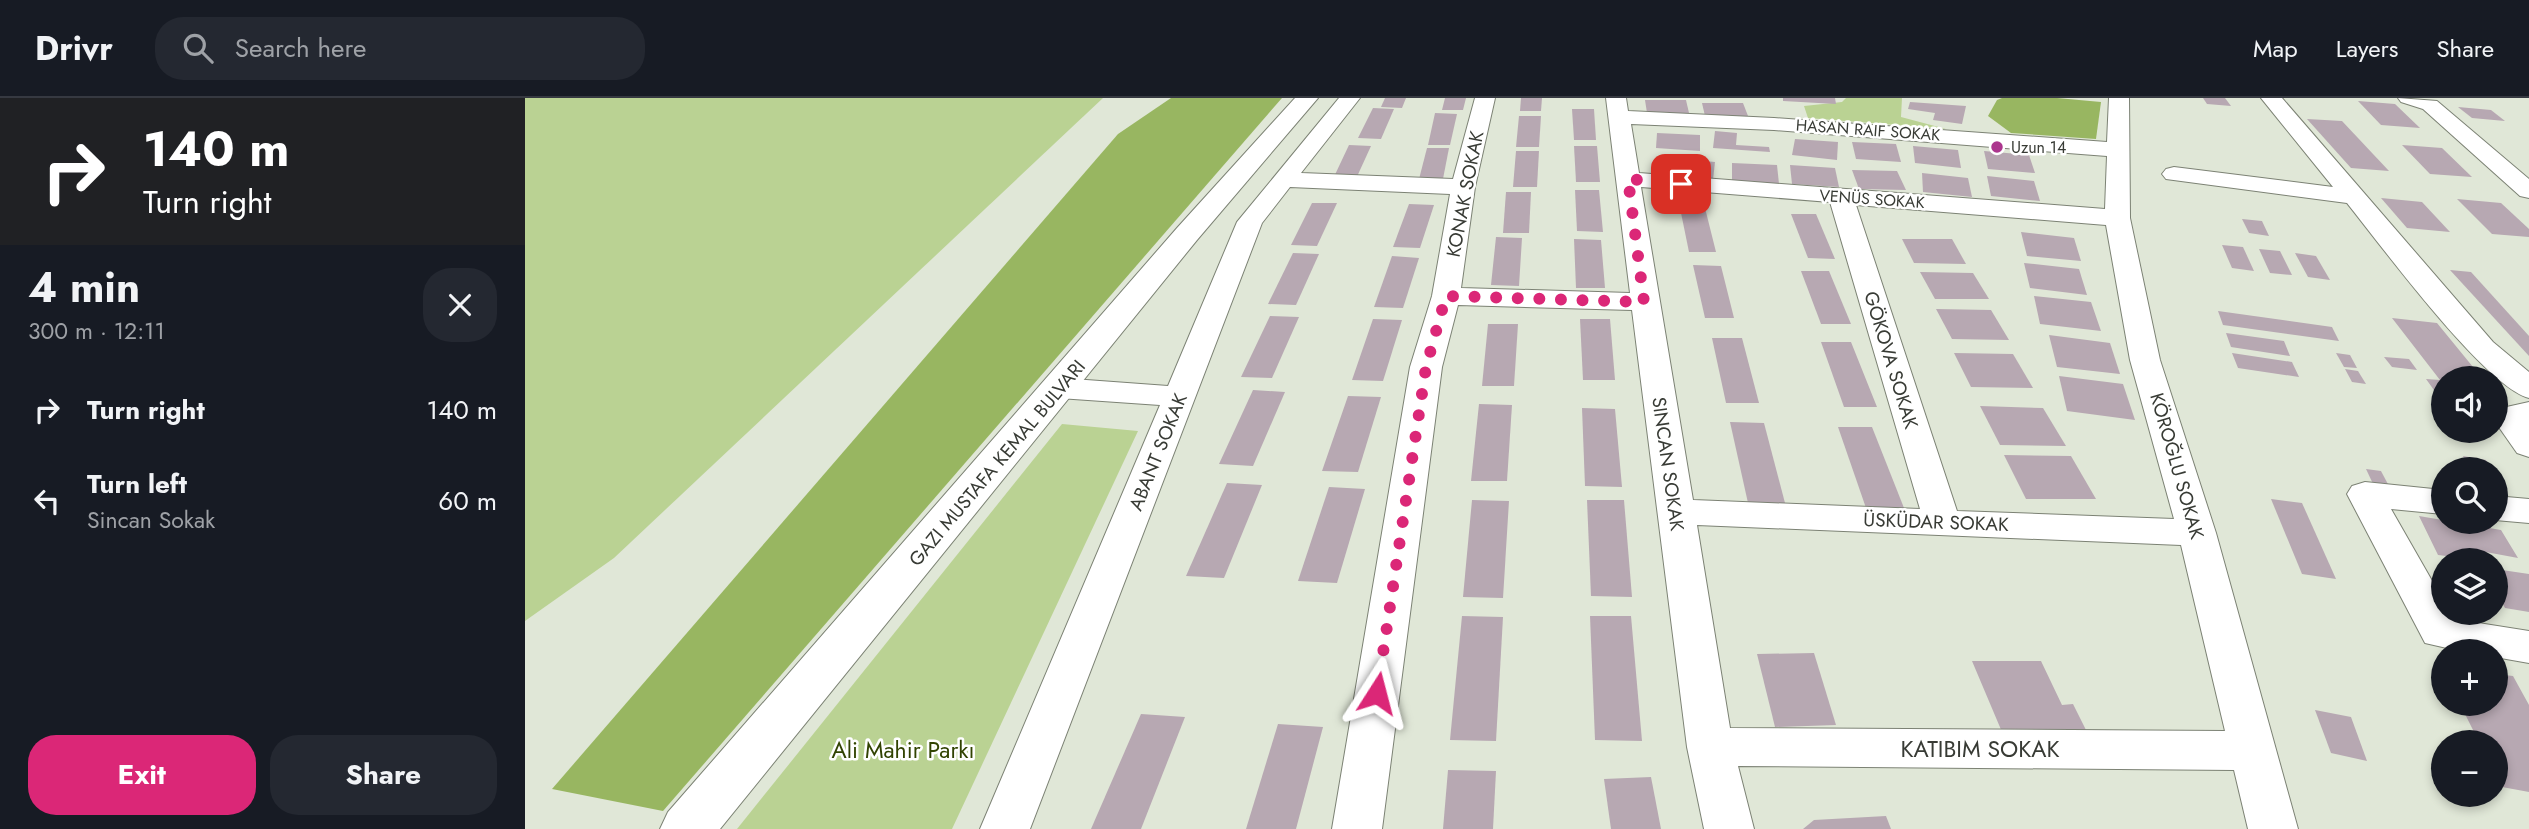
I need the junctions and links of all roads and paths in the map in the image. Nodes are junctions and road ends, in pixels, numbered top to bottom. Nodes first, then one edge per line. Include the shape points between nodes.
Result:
1 (1307, 98) edge
2 (1350, 98) edge
3 (1485, 98) edge
4 (1765, 98) edge
5 (2119, 98) edge
6 (2271, 98) edge
7 (2409, 98) edge
8 (1617, 107) edge
9 (1774, 124) junction
10 (2117, 150) junction
11 (2174, 174) dead end
12 (1628, 179) junction
13 (1285, 180) junction
14 (1463, 187) junction
15 (2529, 191) edge
16 (1841, 197) junction
17 (2355, 197) junction
18 (2117, 218) junction
19 (1446, 296) junction
20 (1644, 302) junction
21 (1059, 388) junction
22 (2529, 388) edge
23 (1181, 397) junction
24 (2529, 412) edge
25 (2529, 446) edge
26 (2431, 501) edge
27 (2508, 509) edge
28 (2529, 511) edge
29 (1675, 512) junction
30 (1942, 523) junction
31 (2197, 533) junction
32 (2529, 647) edge
33 (1710, 747) junction
34 (2251, 751) junction
35 (687, 829) edge
36 (1005, 829) edge
37 (1357, 829) edge
38 (1729, 829) edge
39 (2273, 829) edge

1 - 21 main road
2 - 13 street, ABANT SOKAK
3 - 14 street, KONAK SOKAK
4 - 9 street
5 - 10 street, KÖROĞLU SOKAK
6 - 17 street
7 - 15 street via 2430,105
8 - 9 street, HASAN RAIF SOKAK
8 - 12 street, SINCAN SOKAK
9 - 10 street, HASAN RAIF SOKAK
10 - 18 street, KÖROĞLU SOKAK
11 - 17 street
12 - 16 street, VENÜS SOKAK
12 - 20 street, SINCAN SOKAK
13 - 14 street
13 - 23 street, ABANT SOKAK via 1250,222
14 - 19 street, KONAK SOKAK
16 - 18 street, VENÜS SOKAK
16 - 30 street, GÖKOVA SOKAK
17 - 22 street via 2482,348
18 - 31 street, KÖROĞLU SOKAK via 2145,360
19 - 20 street
19 - 37 street, KONAK SOKAK via 1426,367
20 - 29 street, SINCAN SOKAK
21 - 23 street
21 - 35 main road
23 - 36 street, ABANT SOKAK
24 - 25 street via 2514,415 2513,423
26 - 32 street via 2365,494 2440,632
27 - 28 street
29 - 30 street, ÜSKÜDAR SOKAK
29 - 33 street, SINCAN SOKAK
30 - 31 street, ÜSKÜDAR SOKAK
31 - 34 street, KÖROĞLU SOKAK
33 - 34 street, KATIBIM SOKAK
33 - 38 street, SINCAN SOKAK
34 - 39 street, KÖROĞLU SOKAK

